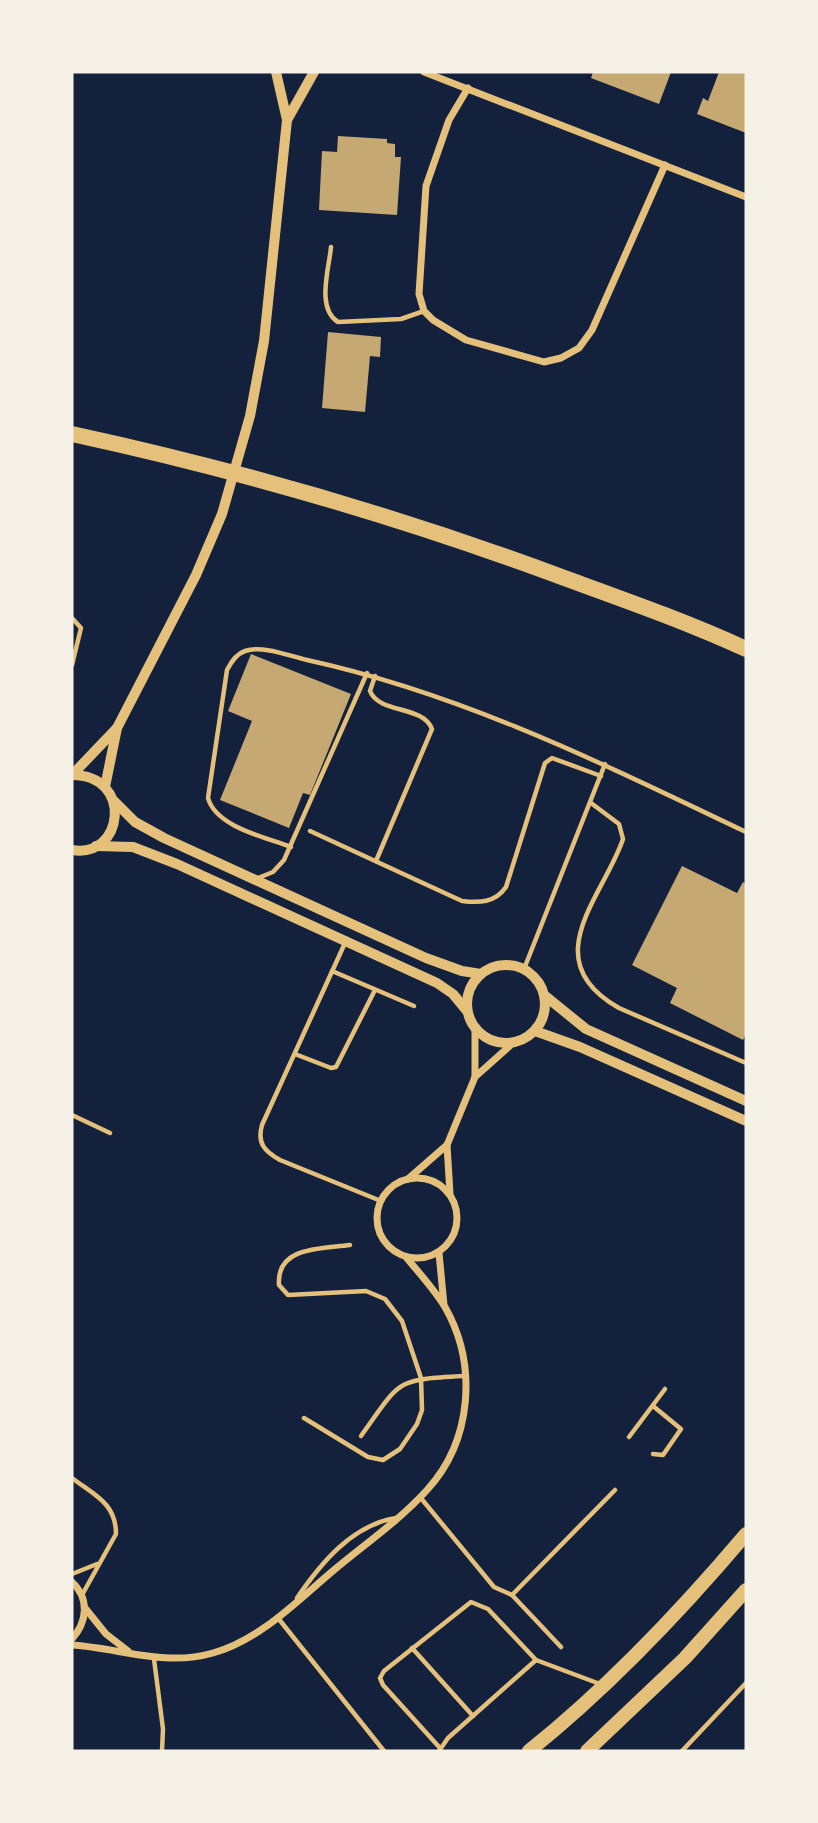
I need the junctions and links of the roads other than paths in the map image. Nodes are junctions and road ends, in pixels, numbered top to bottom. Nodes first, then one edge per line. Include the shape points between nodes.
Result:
1 (275, 72) edge
2 (314, 72) edge
3 (424, 72) edge
4 (468, 89) junction
5 (287, 120) junction
6 (665, 165) junction
7 (746, 197) edge
8 (331, 247) dead end
9 (424, 311) junction
10 (72, 434) edge
11 (72, 618) edge
12 (746, 649) edge
13 (72, 663) edge
14 (367, 673) junction
15 (375, 676) junction
16 (117, 728) junction
17 (605, 764) junction
18 (72, 775) edge
19 (601, 776) junction
20 (105, 787) junction
21 (114, 801) junction
22 (591, 803) junction
23 (310, 831) dead end
24 (746, 832) edge
25 (96, 846) junction
26 (291, 847) junction
27 (74, 853) edge
28 (376, 861) junction
29 (254, 879) junction
30 (346, 942) junction
31 (524, 970) junction
32 (332, 971) junction
33 (481, 974) junction
34 (375, 990) junction
35 (544, 995) junction
36 (414, 1006) dead end
37 (467, 1011) junction
38 (475, 1028) junction
39 (535, 1031) junction
40 (513, 1043) junction
41 (295, 1054) junction
42 (746, 1063) edge
43 (475, 1077) junction
44 (746, 1101) edge
45 (72, 1115) edge
46 (746, 1121) edge
47 (110, 1133) dead end
48 (447, 1145) junction
49 (407, 1179) junction
50 (450, 1195) junction
51 (380, 1201) junction
52 (350, 1245) dead end
53 (439, 1253) junction
54 (406, 1257) junction
55 (444, 1306) junction
56 (466, 1376) junction
57 (421, 1378) junction
58 (666, 1389) dead end
59 (653, 1405) junction
60 (304, 1418) dead end
61 (361, 1436) dead end
62 (629, 1437) dead end
63 (653, 1454) dead end
64 (72, 1478) edge
65 (615, 1490) dead end
66 (420, 1497) junction
67 (396, 1518) junction
68 (746, 1534) edge
69 (97, 1564) junction
70 (72, 1574) edge
71 (72, 1582) edge
72 (746, 1590) edge
73 (512, 1595) junction
74 (82, 1596) junction
75 (293, 1605) junction
76 (85, 1607) junction
77 (277, 1617) junction
78 (72, 1639) edge
79 (72, 1646) edge
80 (561, 1647) dead end
81 (412, 1648) junction
82 (129, 1652) junction
83 (154, 1659) junction
84 (536, 1660) junction
85 (746, 1683) edge
86 (604, 1686) junction
87 (473, 1716) junction
88 (440, 1749) edge
89 (162, 1751) edge
90 (384, 1751) edge
91 (530, 1751) edge
92 (587, 1751) edge
93 (682, 1751) edge

1 - 5 street
2 - 5 street
3 - 4 street
4 - 6 street
4 - 9 street via 449,120 426,186 419,294
5 - 16 street via 264,341 247,428 222,514 196,575
6 - 7 street
6 - 9 street via 608,297 579,348 544,362 466,340
8 - 9 lane via 325,307 329,316 338,321 401,319
10 - 12 highway via 300,490 502,555
11 - 13 lane via 81,628
14 - 15 lane
14 - 26 lane
14 - 26 lane via 262,650 239,653 227,670 210,776 210,804 222,818
15 - 17 lane via 511,722
15 - 28 lane via 370,691 374,699 424,718 432,729
16 - 18 street
16 - 20 street
17 - 19 lane
17 - 24 lane
18 - 20 street via 96,779
19 - 22 lane
19 - 28 lane via 552,758 545,763 506,887 488,901 462,901
20 - 21 street
21 - 25 street via 114,822
21 - 29 street via 146,830
22 - 31 lane
22 - 42 lane via 619,824 623,839 581,924 584,971 594,989 611,1004
23 - 28 lane
25 - 27 street
25 - 30 street via 142,850
26 - 29 lane via 273,872
29 - 33 street via 426,958
30 - 32 lane
30 - 37 street via 437,983
31 - 33 street via 502,965
31 - 35 street via 540,984
32 - 34 lane
32 - 41 lane
33 - 37 street via 469,990
34 - 36 lane
34 - 41 lane via 336,1067
35 - 39 street via 542,1020
35 - 44 street via 586,1029
37 - 38 street
38 - 40 street via 489,1040
38 - 43 street
39 - 40 street
39 - 46 street
40 - 43 street
41 - 51 lane via 261,1128 262,1145 280,1160
43 - 48 street
45 - 47 lane
48 - 49 street
48 - 50 street
49 - 50 street via 429,1180
49 - 51 street via 390,1187
50 - 53 street via 458,1219 455,1232
51 - 54 street via 377,1224 381,1237 389,1248
52 - 57 lane via 291,1256 282,1264 279,1285 288,1295 356,1291 385,1299 402,1321
53 - 54 street via 427,1258
53 - 55 street
54 - 55 street
55 - 56 street via 456,1331
56 - 57 lane
56 - 66 street via 466,1404 456,1441 439,1474
57 - 60 lane via 421,1417 400,1450 387,1459 368,1457
57 - 61 lane via 394,1390
58 - 59 lane
59 - 62 lane
59 - 63 lane via 681,1429 663,1455
64 - 69 lane via 112,1509 116,1534
65 - 73 lane
66 - 67 street
66 - 73 lane via 494,1587
67 - 75 street
67 - 75 lane via 370,1524 326,1559
68 - 86 main road
69 - 70 lane
69 - 74 lane
71 - 74 street
72 - 92 main road via 685,1658
73 - 80 lane
74 - 76 street
75 - 77 street
76 - 78 street via 80,1629
76 - 82 street via 106,1634
77 - 83 street via 221,1651 181,1660
77 - 90 lane
79 - 82 street
81 - 84 lane via 466,1604 476,1602
81 - 87 lane
81 - 88 lane via 384,1671 381,1680
82 - 83 street
83 - 89 lane
84 - 86 lane
84 - 87 lane
85 - 93 lane
86 - 91 main road
87 - 88 lane

